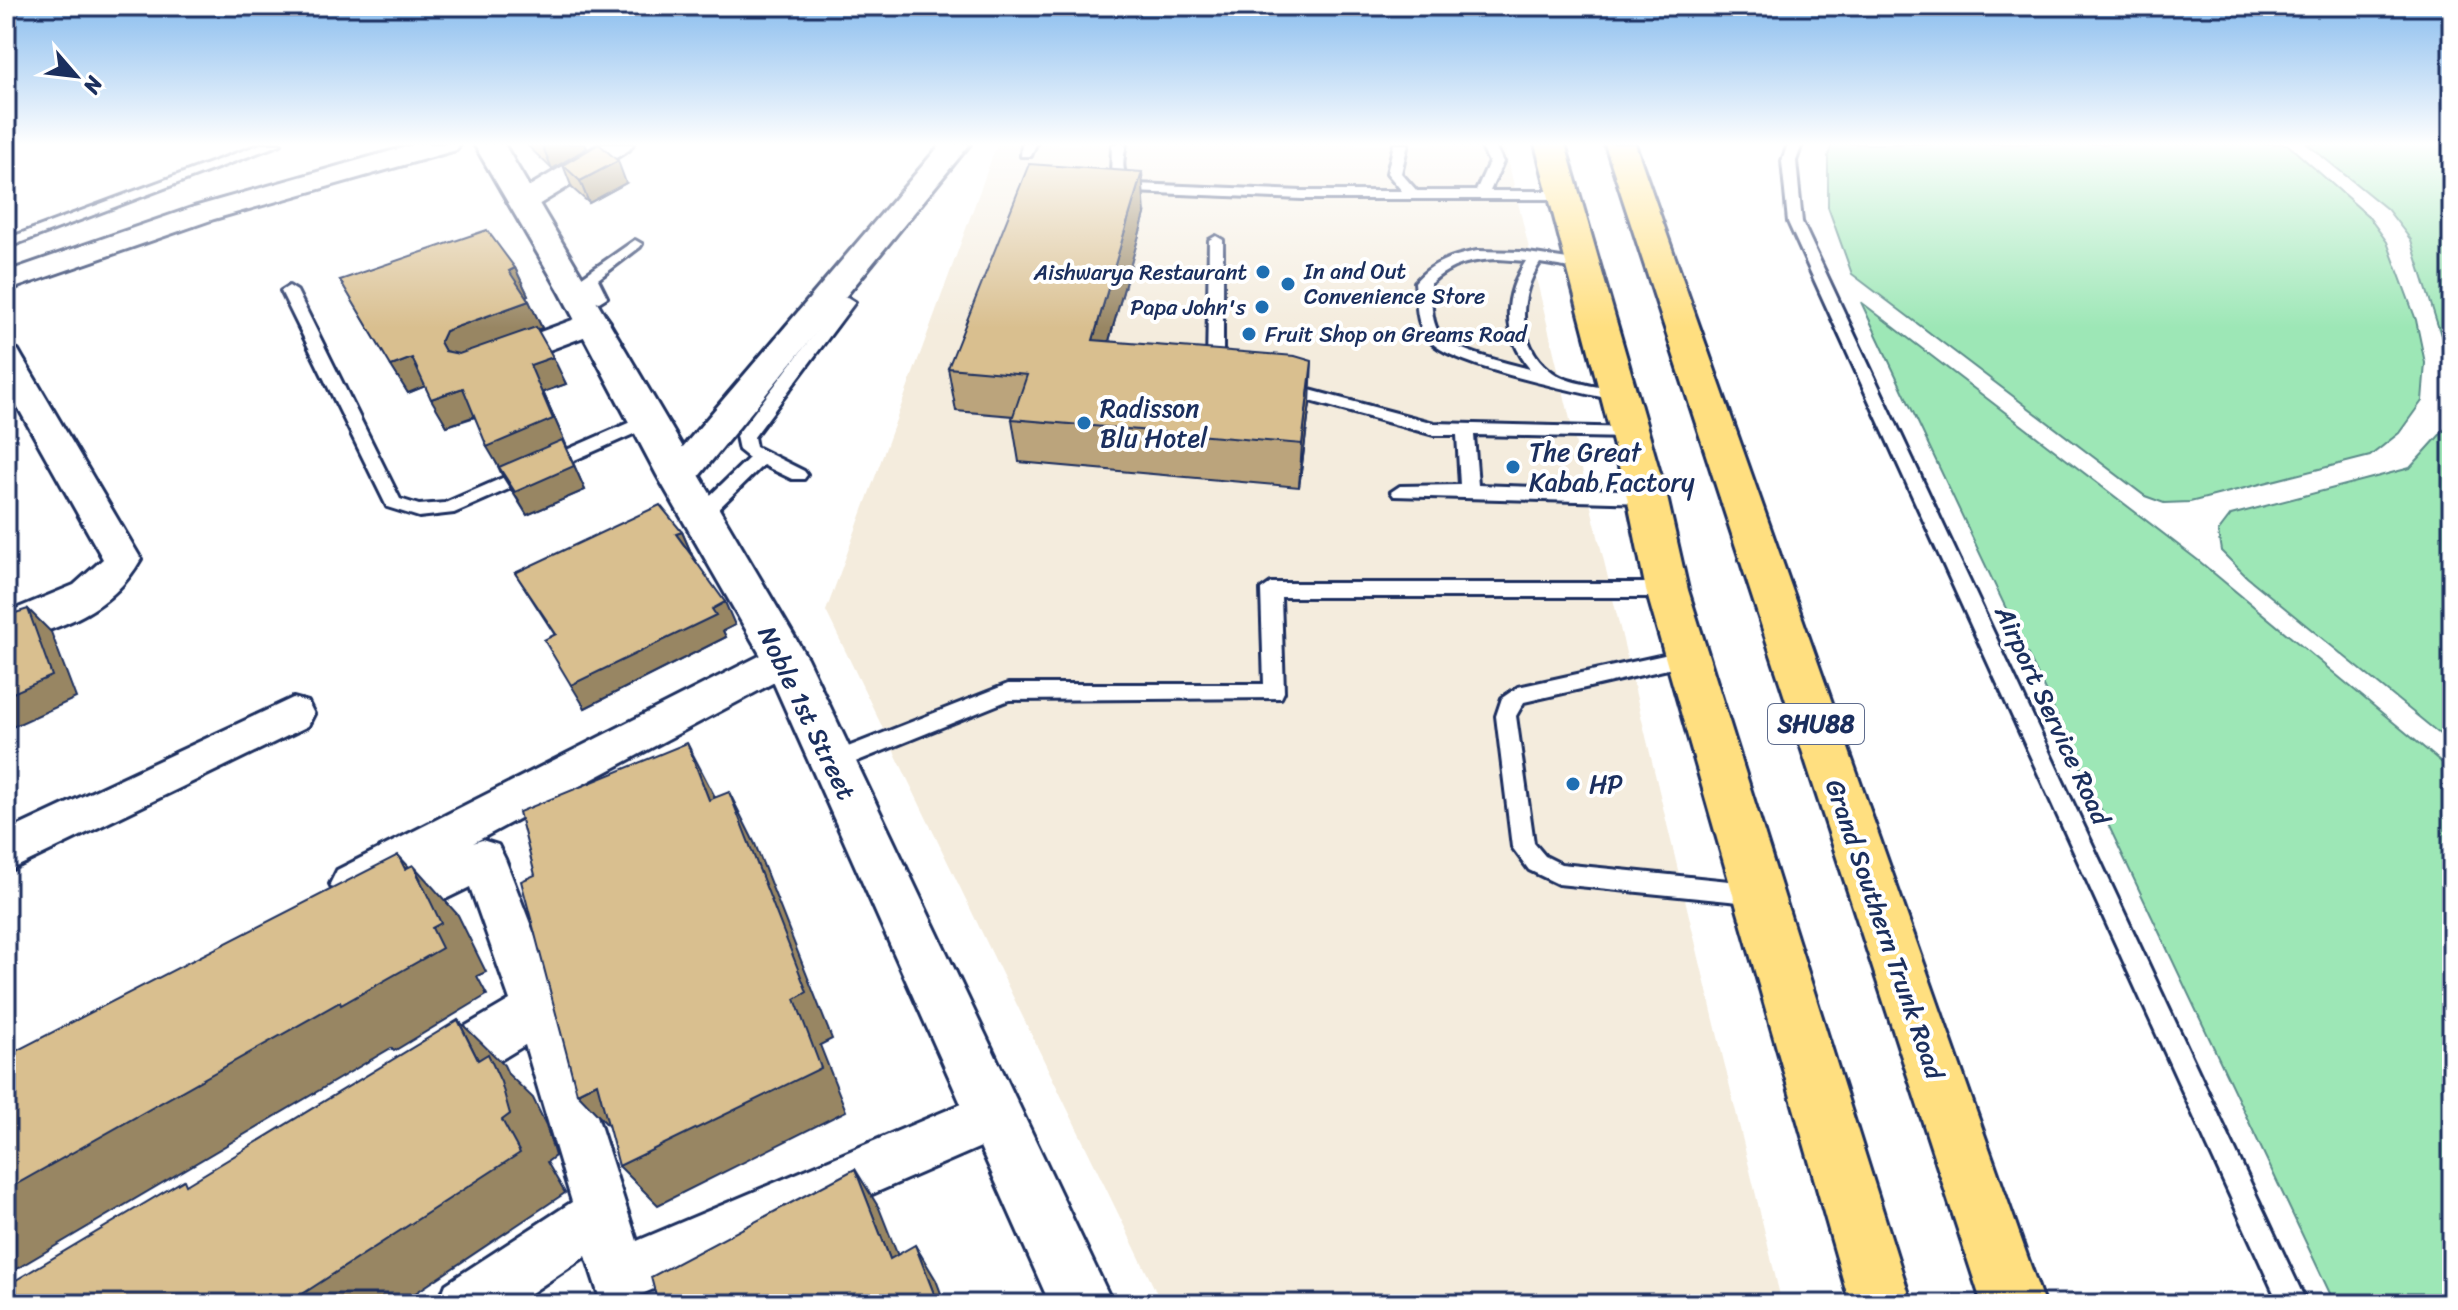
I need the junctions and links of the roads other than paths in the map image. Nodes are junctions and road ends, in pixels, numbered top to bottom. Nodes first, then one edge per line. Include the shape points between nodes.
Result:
1 (105, 205) edge
2 (232, 205) edge
3 (525, 205) edge
4 (905, 205) edge
5 (1566, 205) edge
6 (1641, 205) edge
7 (1793, 205) edge
8 (1216, 240) dead end
9 (6, 244) edge
10 (635, 244) dead end
11 (1535, 259) junction
12 (1583, 265) junction
13 (6, 282) edge
14 (289, 291) dead end
15 (590, 299) junction
16 (847, 302) dead end
17 (6, 357) edge
18 (473, 368) edge
19 (1245, 377) edge
20 (1556, 380) junction
21 (1275, 385) edge
22 (1624, 414) junction
23 (648, 421) junction
24 (1465, 430) junction
25 (761, 457) junction
26 (798, 475) dead end
27 (678, 477) junction
28 (1469, 491) junction
29 (1400, 492) dead end
30 (1647, 497) junction
31 (701, 515) junction
32 (1667, 590) junction
33 (6, 629) edge
34 (785, 658) junction
35 (1687, 658) junction
36 (293, 714) dead end
37 (833, 762) junction
38 (6, 853) edge
39 (1759, 894) junction
40 (539, 1009) junction
41 (402, 1091) edge
42 (995, 1115) junction
43 (603, 1213) junction
44 (621, 1290) edge
45 (466, 1304) edge
46 (1082, 1304) edge
47 (1881, 1304) edge
48 (2013, 1304) edge
49 (2293, 1304) edge

1 - 9 lane
2 - 13 street
3 - 15 street, Noble 1st Street
4 - 27 street
5 - 12 main road
6 - 48 main road, Grand Southern Trunk Road / SHU88
7 - 49 lane, Airport Service Road via 1795,222
8 - 19 lane via 1215,369
10 - 15 lane via 590,277
11 - 12 lane
11 - 20 lane via 1514,296 1515,320 1521,346
11 - 20 lane via 1475,255 1433,269 1423,282 1427,323 1438,341 1468,355
12 - 22 main road
14 - 23 lane via 393,503 419,511 448,509
15 - 18 street
15 - 23 street, Noble 1st Street
16 - 25 lane via 745,436 748,450
17 - 33 street via 122,559 115,573 80,599
20 - 22 lane
21 - 24 lane via 1434,429
22 - 24 lane
22 - 30 main road
23 - 27 street, Noble 1st Street
24 - 28 lane
25 - 26 lane
25 - 31 lane
27 - 31 street, Noble 1st Street
28 - 29 lane
28 - 30 lane
30 - 32 main road
31 - 34 street, Noble 1st Street
32 - 35 main road
32 - 37 lane via 1271,590 1274,692 1008,692
34 - 37 street, Noble 1st Street
34 - 40 street via 332,916 482,859
35 - 39 main road
35 - 39 lane via 1518,695 1509,704 1506,716 1523,847 1537,863 1558,874
36 - 38 street
37 - 42 street, Noble 1st Street
39 - 47 main road
40 - 41 street
40 - 43 street
42 - 44 street
42 - 46 street, Noble 1st Street
43 - 44 street
43 - 45 street

